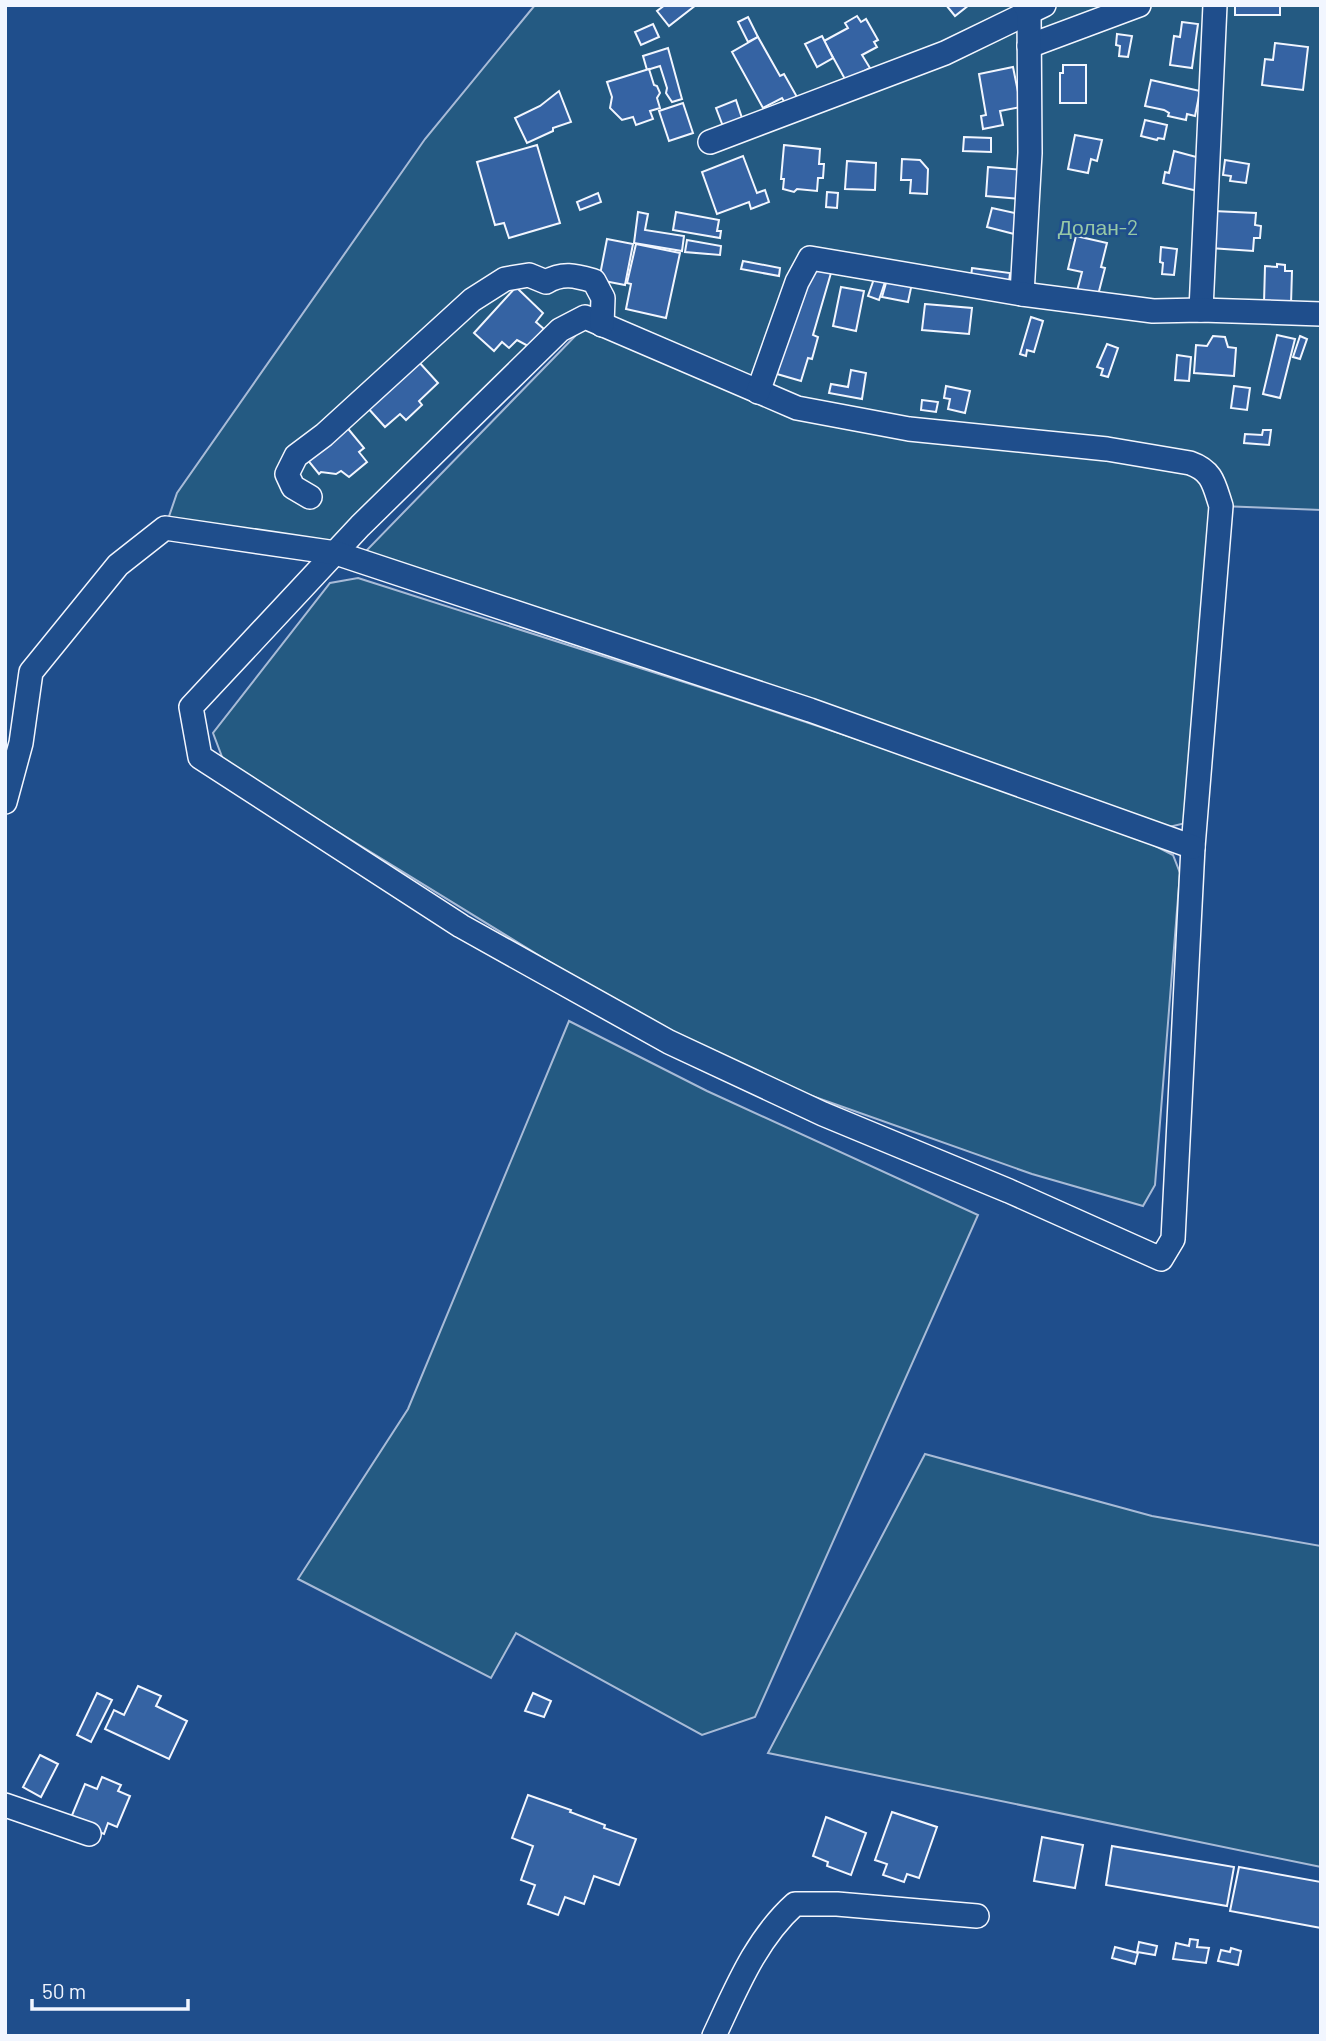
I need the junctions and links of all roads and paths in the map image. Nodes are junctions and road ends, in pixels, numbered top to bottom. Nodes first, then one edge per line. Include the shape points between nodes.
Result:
1 (1139, 5) edge
2 (1215, 5) edge
3 (1033, 8) edge
4 (1029, 47) junction
5 (710, 142) dead end
6 (1021, 294) junction
7 (1201, 310) junction
8 (1321, 314) edge
9 (602, 325) junction
10 (758, 392) junction
11 (310, 498) dead end
12 (336, 553) junction
13 (5, 802) edge
14 (1193, 847) junction
15 (5, 1805) edge
16 (89, 1834) dead end
17 (977, 1916) dead end
18 (714, 2036) edge

1 - 4 street
2 - 7 street
3 - 4 street
3 - 5 street via 945,52
4 - 6 street via 1030,153
6 - 7 street via 1153,311
6 - 10 street via 810,258
7 - 8 street
9 - 10 street
9 - 11 street via 603,298 593,281 571,274 546,282 529,275 505,279 472,300 296,456 287,474 293,487
9 - 12 street via 585,317 560,330
10 - 14 street via 797,408 909,429 1107,449 1203,468 1221,506
12 - 13 street via 165,528 118,565 31,672 21,743
12 - 14 street via 810,710
12 - 14 street via 191,708 200,758 461,926 669,1042 823,1114 1161,1259 1173,1239
15 - 16 street
17 - 18 street via 795,1904 775,1922

